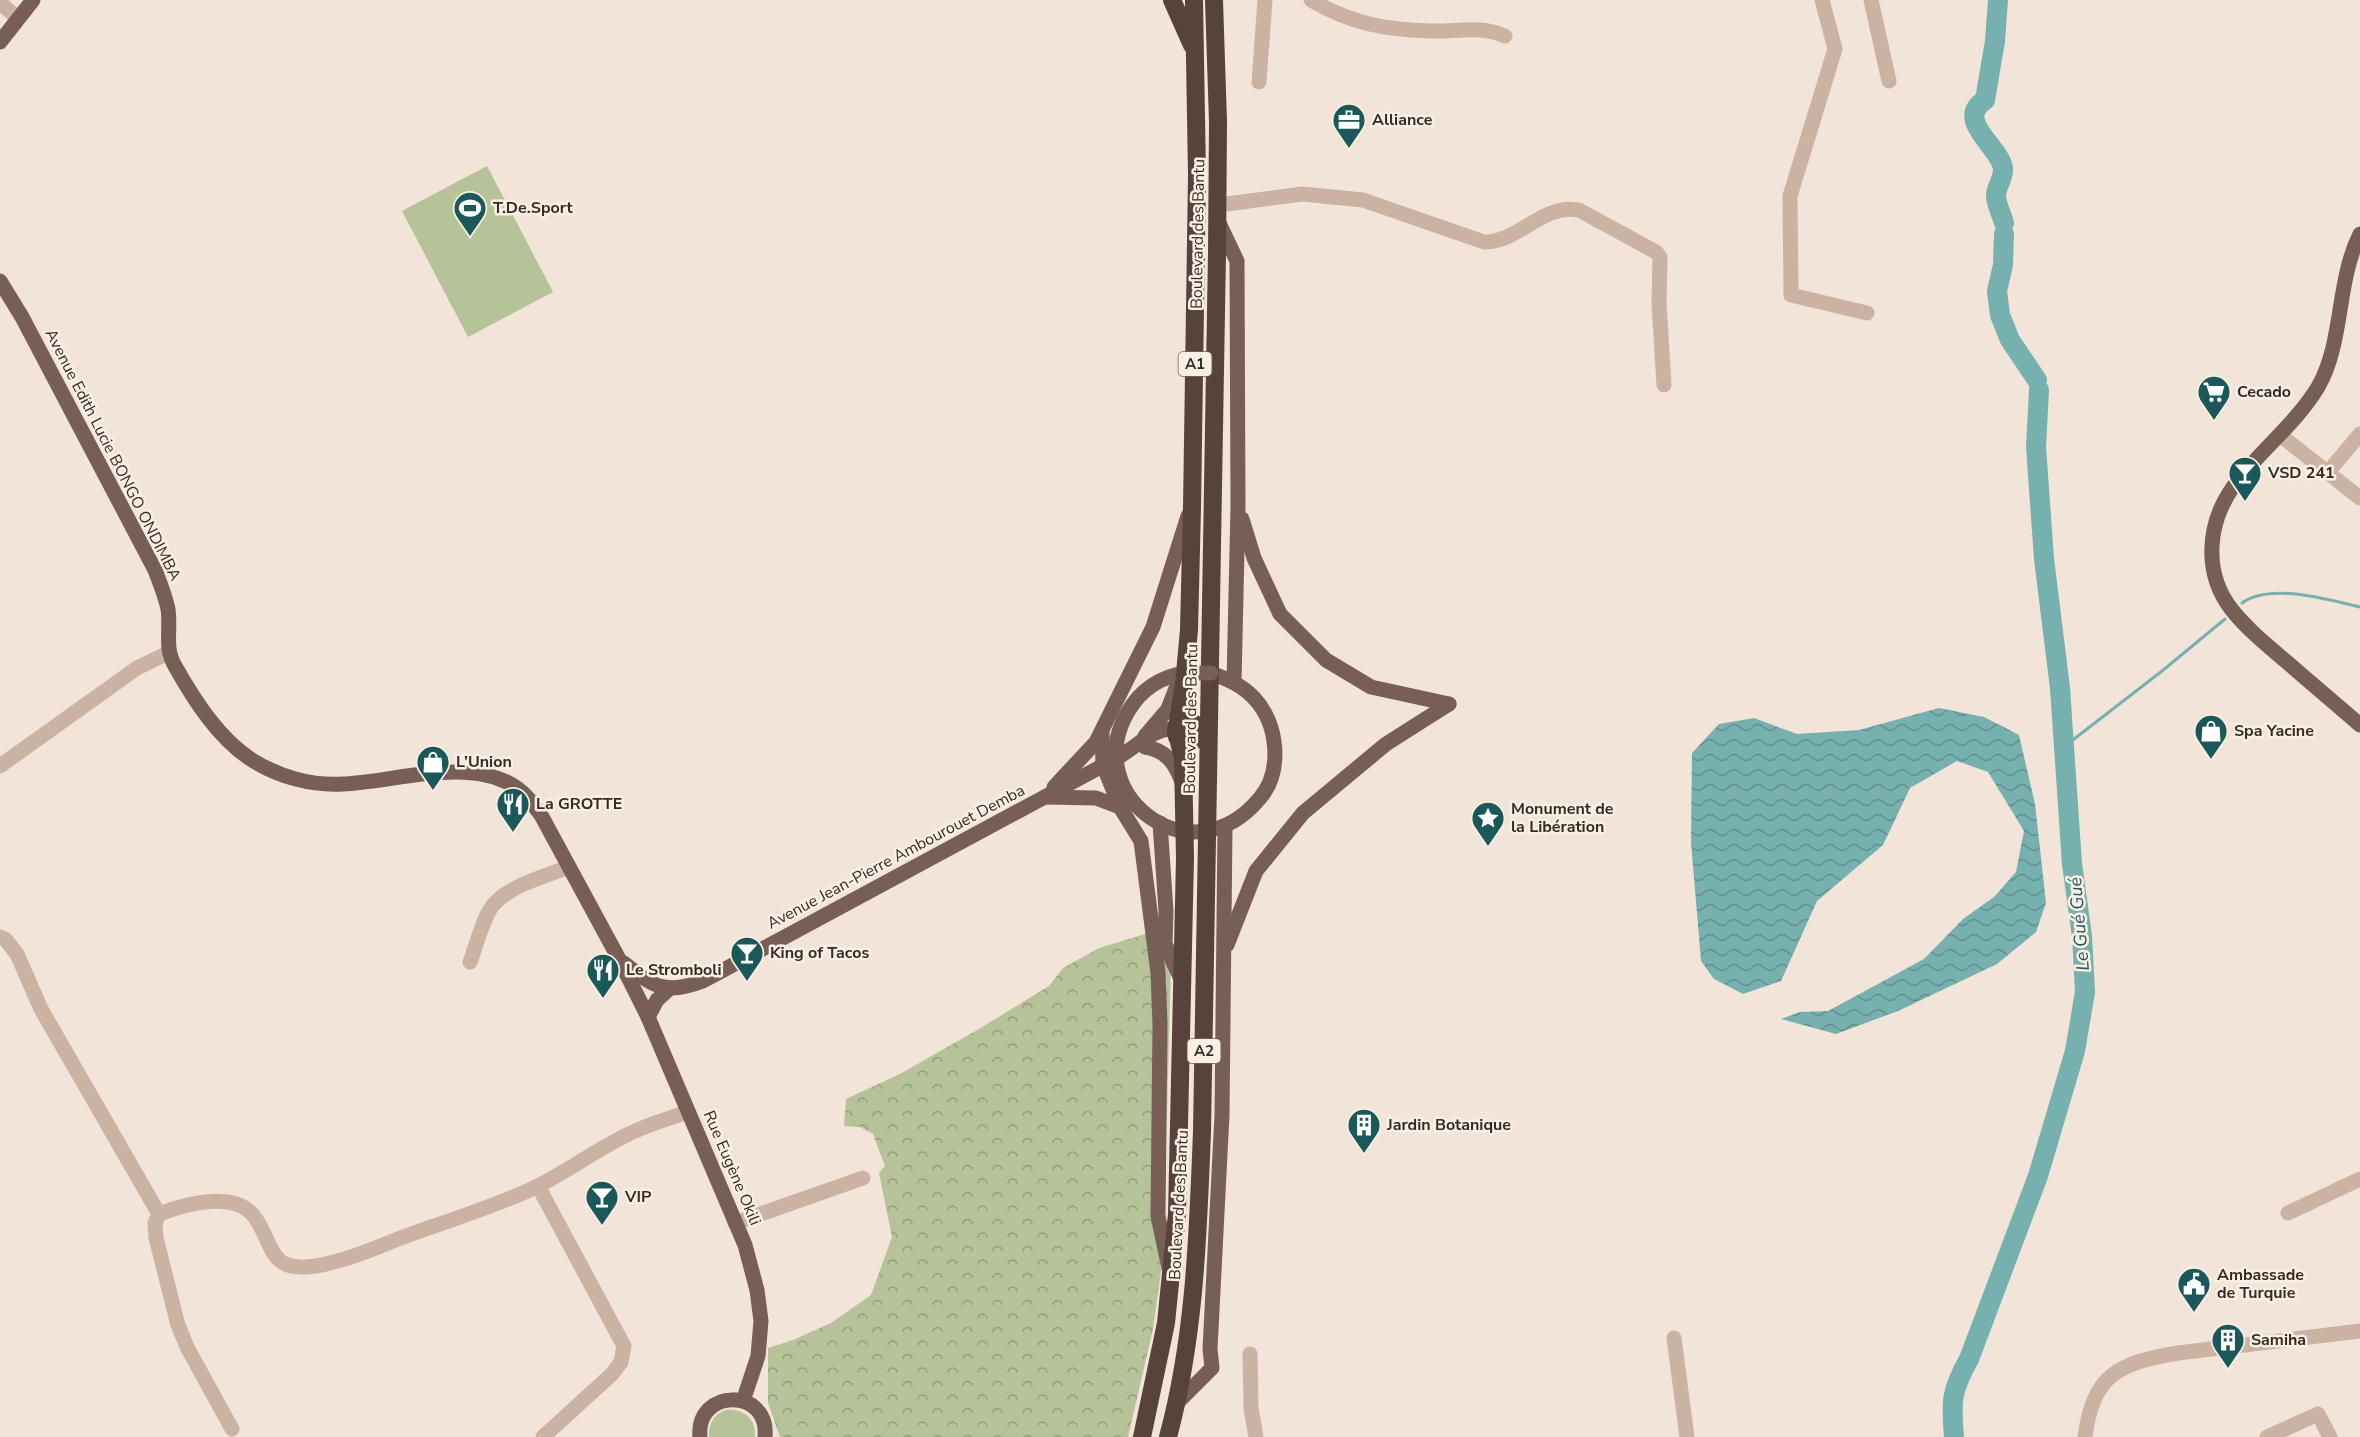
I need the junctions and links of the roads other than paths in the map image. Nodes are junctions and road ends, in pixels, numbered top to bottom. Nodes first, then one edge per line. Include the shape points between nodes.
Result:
1 (33, 0) edge
2 (1172, 0) edge
3 (1194, 0) edge
4 (1214, 0) edge
5 (1266, 0) edge
6 (1311, 0) edge
7 (1822, 0) edge
8 (1871, 0) edge
9 (0, 3) edge
10 (18, 18) junction
11 (1505, 36) dead end
12 (0, 42) edge
13 (1196, 54) junction
14 (1889, 81) dead end
15 (1259, 82) dead end
16 (1217, 211) junction
17 (2360, 234) edge
18 (0, 281) edge
19 (1867, 313) dead end
20 (1664, 386) dead end
21 (2360, 434) edge
22 (2280, 435) junction
23 (2328, 472) junction
24 (2360, 498) edge
25 (1192, 502) junction
26 (1214, 504) junction
27 (1238, 507) junction
28 (1189, 630) junction
29 (168, 653) junction
30 (1198, 673) junction
31 (1234, 682) junction
32 (1210, 696) joint
33 (2360, 725) edge
34 (1102, 729) junction
35 (1177, 733) junction
36 (1197, 733) junction
37 (1144, 743) junction
38 (2, 759) edge
39 (1115, 759) junction
40 (1184, 786) junction
41 (1045, 797) junction
42 (1119, 807) junction
43 (1160, 823) junction
44 (1205, 830) junction
45 (569, 867) junction
46 (0, 937) edge
47 (1224, 953) junction
48 (619, 959) junction
49 (470, 962) dead end
50 (1183, 984) junction
51 (670, 988) junction
52 (648, 1017) junction
53 (688, 1112) junction
54 (864, 1178) dead end
55 (2360, 1179) edge
56 (538, 1186) junction
57 (2288, 1213) dead end
58 (159, 1214) junction
59 (735, 1223) junction
60 (1172, 1282) junction
61 (2360, 1331) edge
62 (1674, 1338) dead end
63 (1250, 1354) dead end
64 (742, 1401) junction
65 (1176, 1404) junction
66 (232, 1430) dead end
67 (1170, 1433) edge
68 (696, 1436) edge
69 (543, 1437) edge
70 (765, 1437) edge
71 (1142, 1437) edge
72 (1256, 1437) edge
73 (1687, 1437) edge
74 (2085, 1437) edge
75 (2267, 1437) edge
76 (2330, 1437) edge

1 - 10 main road
2 - 13 highway
3 - 13 highway, Boulevard des Bantu / A1
4 - 16 highway, Boulevard des Bantu / A1
5 - 15 street
6 - 11 street via 1353,21 1382,27 1431,31 1485,29
7 - 19 street via 1835,49 1790,196 1791,295
8 - 14 street
9 - 10 street
10 - 12 main road
13 - 25 highway, Boulevard des Bantu / A1
16 - 20 street via 1227,204 1302,194 1363,200 1484,242 1495,242 1553,212 1579,210 1660,257
16 - 26 highway, Boulevard des Bantu / A1
16 - 27 main road via 1237,261
17 - 22 main road via 2347,269 2323,377
18 - 29 main road, Avenue Edith Lucie BONGO ONDIMBA via 155,570 168,611
21 - 23 street
22 - 23 street
22 - 33 main road via 2243,474 2218,512 2211,553 2216,581 2222,596 2243,622
23 - 24 street
25 - 28 highway, Boulevard des Bantu / A1
25 - 34 main road via 1153,627
26 - 30 highway, Boulevard des Bantu / A1
26 - 36 highway via 1204,691
27 - 31 main road
27 - 47 main road via 1254,558 1280,614 1326,660 1371,687 1449,705 1386,744 1303,813 1256,871
28 - 30 highway, Boulevard des Bantu / A1
28 - 37 main road via 1172,702
29 - 38 street via 136,668
29 - 45 main road, Rue Eugène Okili via 211,720 251,759 284,776 341,784 445,772 480,773 526,796
30 - 31 main road
30 - 32 highway, Boulevard des Bantu / A1
30 - 35 highway, Boulevard des Bantu / A1
30 - 39 main road via 1160,680 1139,694 1124,717
31 - 44 main road via 1255,698 1268,720 1275,745 1273,771 1264,794 1247,814
32 - 44 highway, Boulevard des Bantu / A2
34 - 39 main road
34 - 41 main road via 1096,742
35 - 36 highway via 1183,742 1189,743
35 - 37 main road, Avenue Jean-Pierre Ambourouet Demba
35 - 40 highway, Boulevard des Bantu / A2
36 - 44 highway via 1202,750
37 - 39 main road, Avenue Jean-Pierre Ambourouet Demba
37 - 40 main road via 1170,758
39 - 41 main road, Avenue Jean-Pierre Ambourouet Demba
39 - 42 main road
39 - 43 main road via 1128,796 1147,816
40 - 44 highway, Boulevard des Bantu / A2
41 - 42 main road via 1096,798
41 - 51 main road, Avenue Jean-Pierre Ambourouet Demba via 713,976
42 - 60 main road via 1141,841 1158,973 1158,1216
43 - 44 main road via 1171,829
43 - 50 main road via 1165,944
44 - 47 main road
44 - 50 highway, Boulevard des Bantu / A2
44 - 65 highway, Boulevard des Bantu / A2 via 1203,1120 1197,1256
45 - 48 main road, Rue Eugène Okili
45 - 49 street via 495,902
46 - 58 street via 18,954 41,1009
47 - 65 main road via 1212,1368
48 - 51 main road via 650,984
48 - 52 main road, Rue Eugène Okili
50 - 60 highway, Boulevard des Bantu / A2
51 - 52 main road via 657,1000
52 - 53 main road, Rue Eugène Okili
53 - 56 street via 632,1133
53 - 59 main road, Rue Eugène Okili
54 - 59 street
55 - 57 street
56 - 58 street via 358,1254 296,1268 282,1263 256,1218 242,1206 230,1202 196,1203
56 - 69 street via 624,1346 621,1362 612,1374
58 - 66 street via 156,1238 178,1325
59 - 64 main road, Rue Eugène Okili via 752,1268 762,1321 758,1356
60 - 71 highway, Boulevard des Bantu / A2
61 - 74 street via 2178,1353 2127,1365 2097,1391
62 - 73 street
63 - 72 street
64 - 68 main road via 732,1399 712,1406
64 - 70 main road via 759,1412
65 - 67 highway, Boulevard des Bantu / A2
75 - 76 street via 2318,1414

